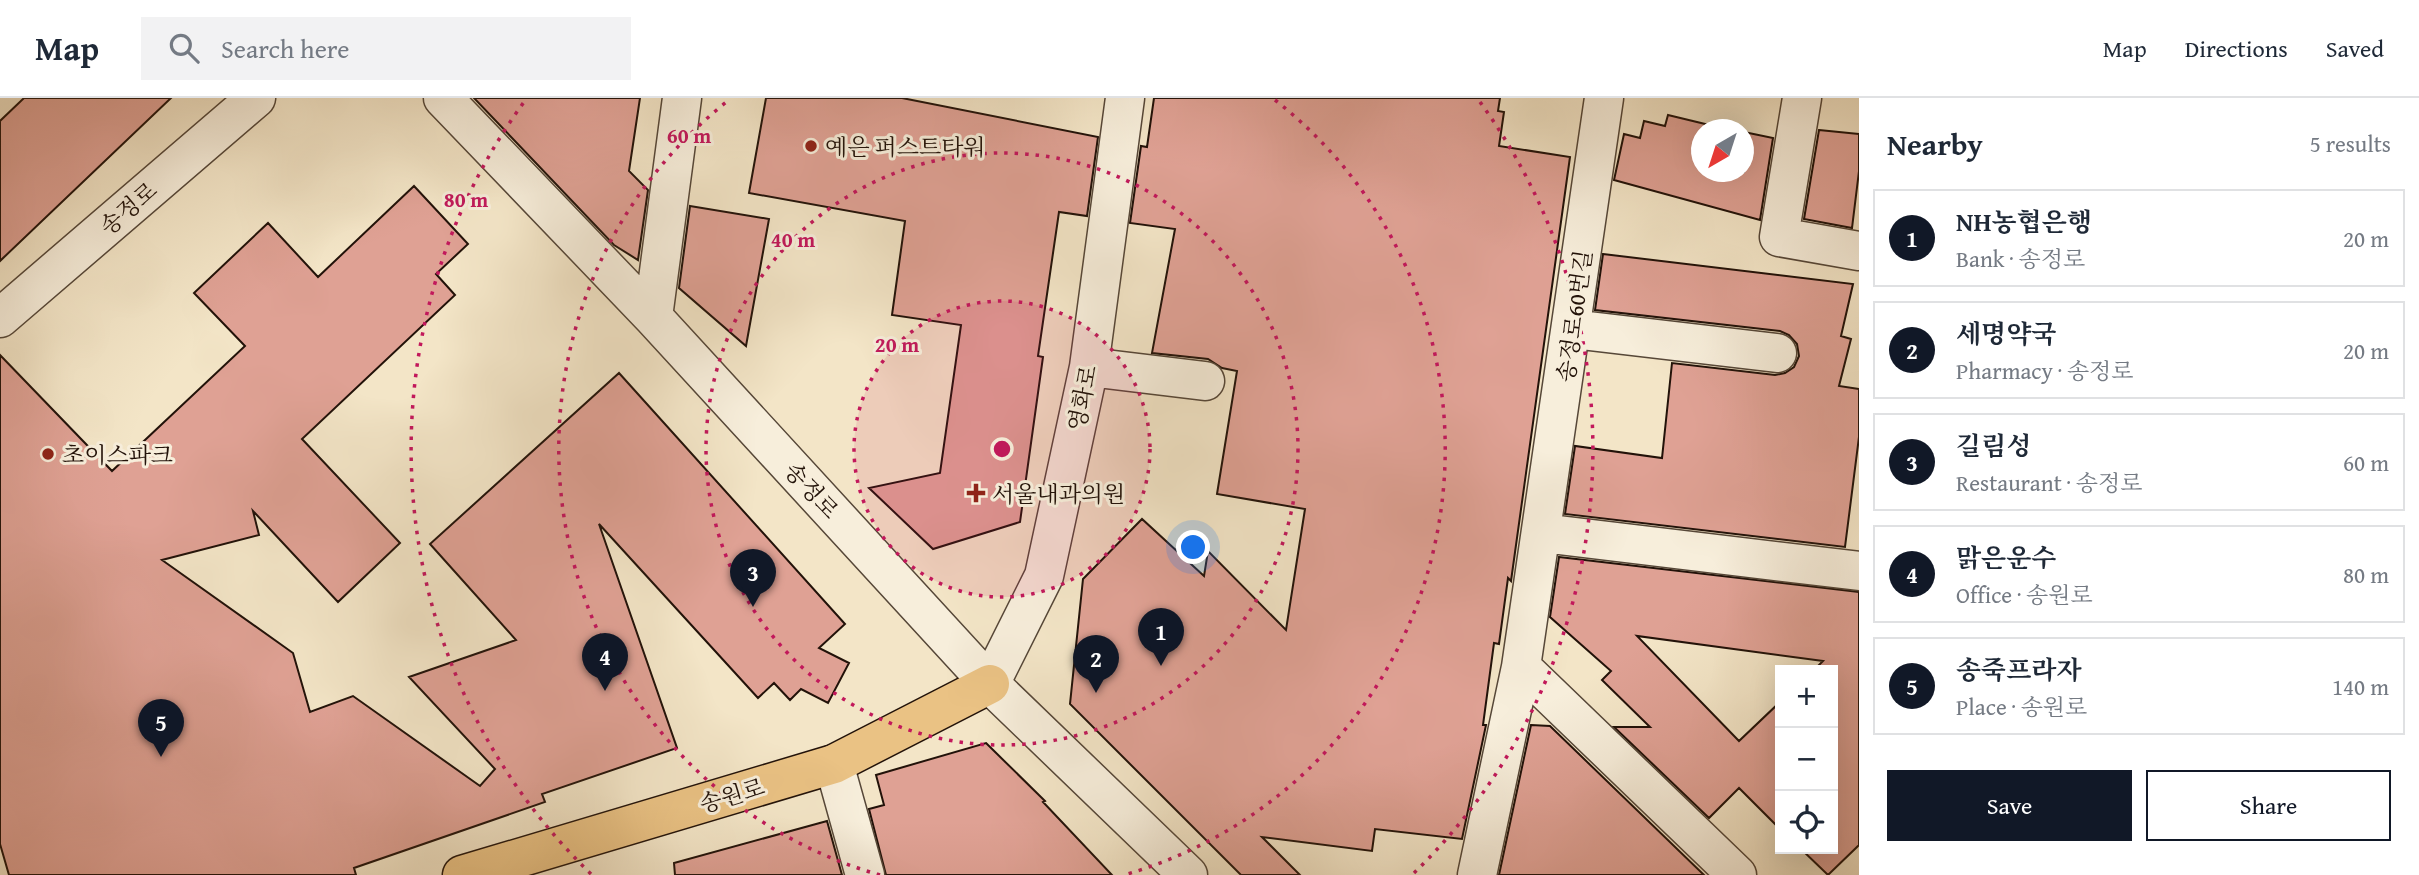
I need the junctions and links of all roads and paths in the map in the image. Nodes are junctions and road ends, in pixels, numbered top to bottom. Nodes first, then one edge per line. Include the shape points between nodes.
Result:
1 (256, 98) edge
2 (443, 98) edge
3 (682, 98) edge
4 (1125, 98) edge
5 (1604, 98) edge
6 (1802, 98) edge
7 (1859, 251) edge
8 (653, 317) junction
9 (0, 318) edge
10 (1572, 329) junction
11 (1777, 353) dead end
12 (1089, 367) junction
13 (1205, 381) dead end
14 (1542, 533) junction
15 (1859, 571) edge
16 (1521, 667) junction
17 (990, 684) junction
18 (834, 764) junction
19 (462, 875) edge
20 (865, 875) edge
21 (1188, 875) edge
22 (1477, 875) edge
23 (1737, 875) edge

1 - 9 street, 송정로
2 - 8 street, 송정로
3 - 8 street
4 - 12 street, 영화로
5 - 10 street, 송정로60번길
6 - 7 street via 1779,237
8 - 17 street, 송정로
10 - 11 street
10 - 14 street, 송정로60번길
12 - 13 street
12 - 17 street, 영화로 via 1044,576
14 - 15 street
14 - 16 street, 송정로60번길
16 - 22 street, 송정로60번길
16 - 23 street
17 - 18 main road, 송원로
17 - 21 street, 송정로
18 - 19 main road, 송원로
18 - 20 street

